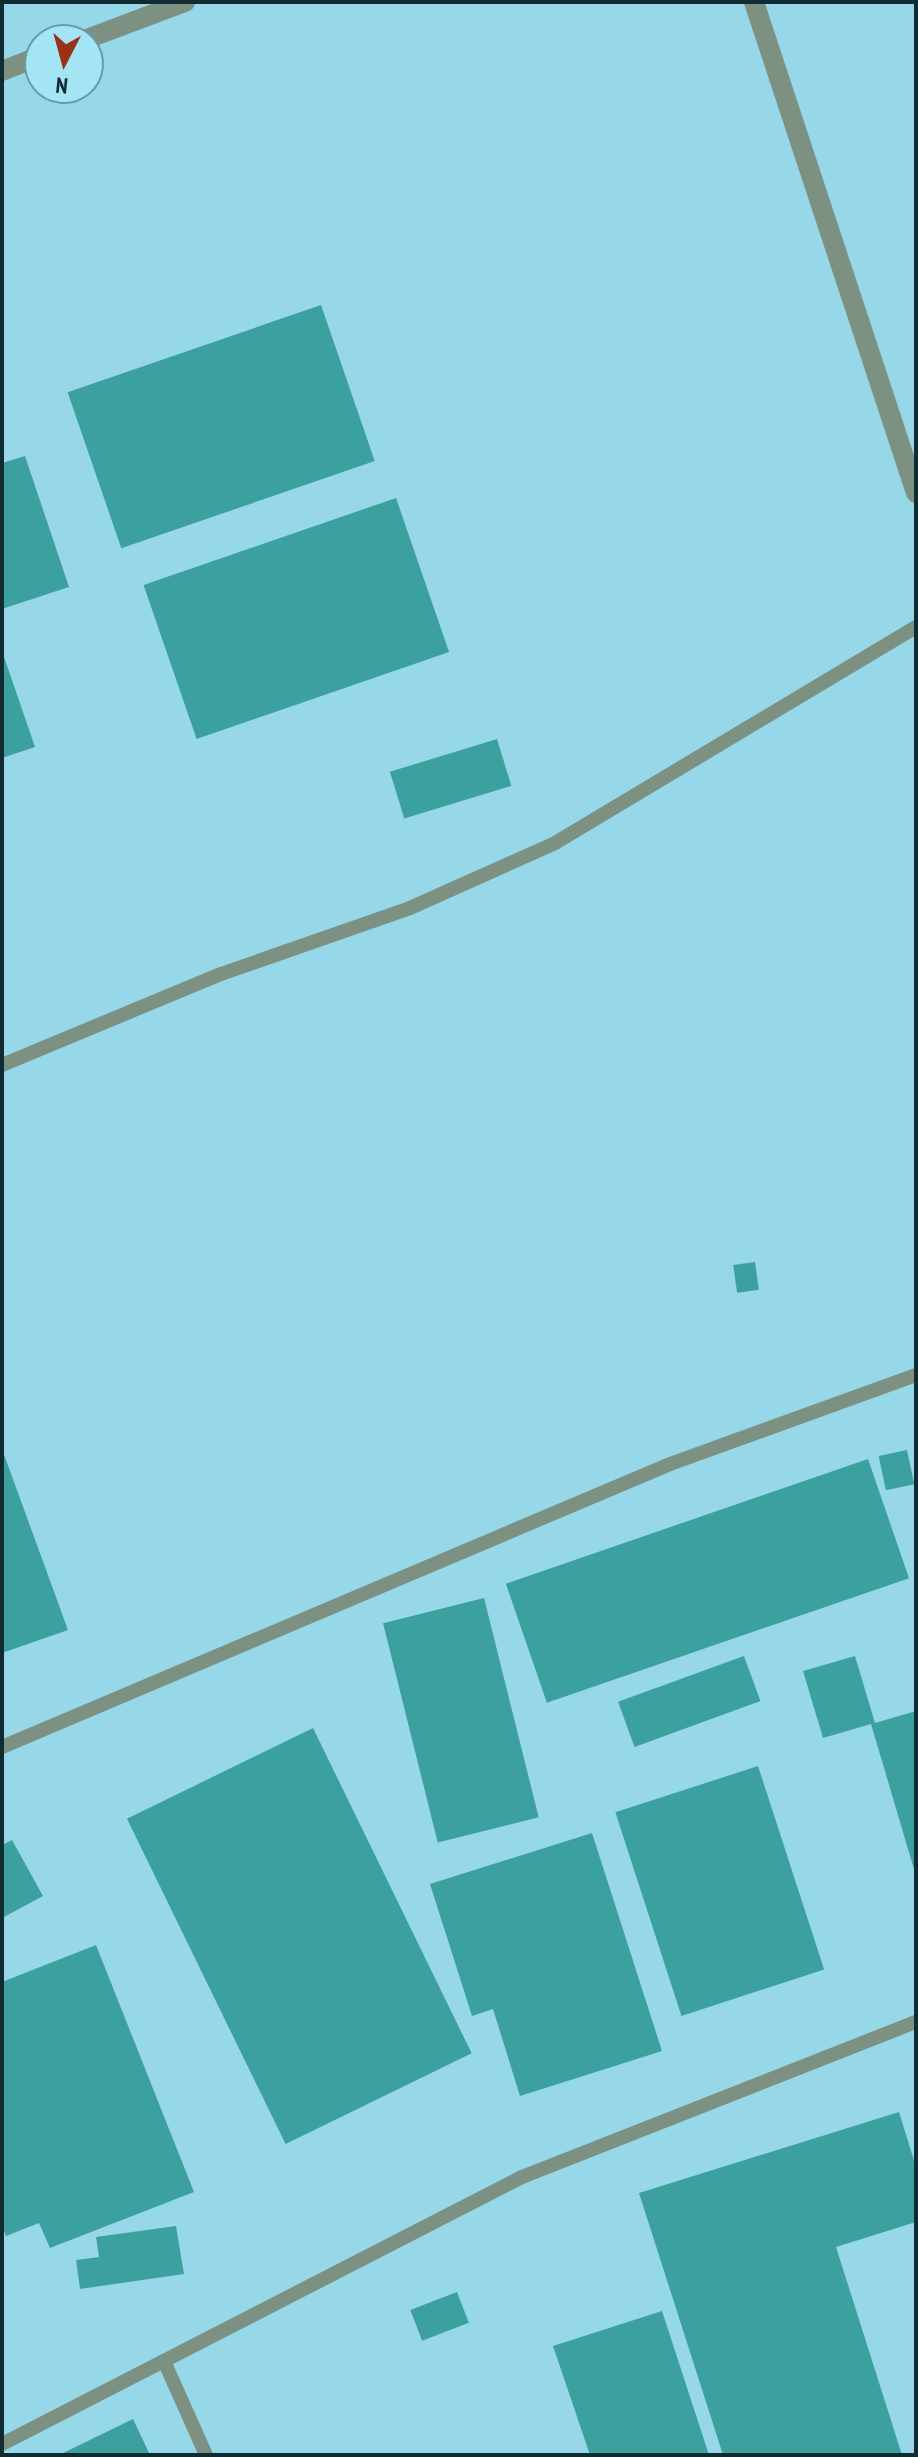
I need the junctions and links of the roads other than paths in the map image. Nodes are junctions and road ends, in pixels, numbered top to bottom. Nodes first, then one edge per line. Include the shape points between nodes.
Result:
1 (185, 2) edge
2 (754, 2) edge
3 (104, 32) edge
4 (24, 62) edge
5 (2, 71) edge
6 (916, 493) edge
7 (916, 627) edge
8 (2, 1065) edge
9 (916, 1375) edge
10 (2, 1747) edge
11 (916, 2022) edge
12 (164, 2361) junction
13 (2, 2444) edge
14 (206, 2455) edge

1 - 3 street
2 - 6 street
4 - 5 street
7 - 8 lane via 555,843 410,908 221,974
9 - 10 lane via 670,1464
11 - 12 lane via 522,2177
12 - 13 lane
12 - 14 lane

